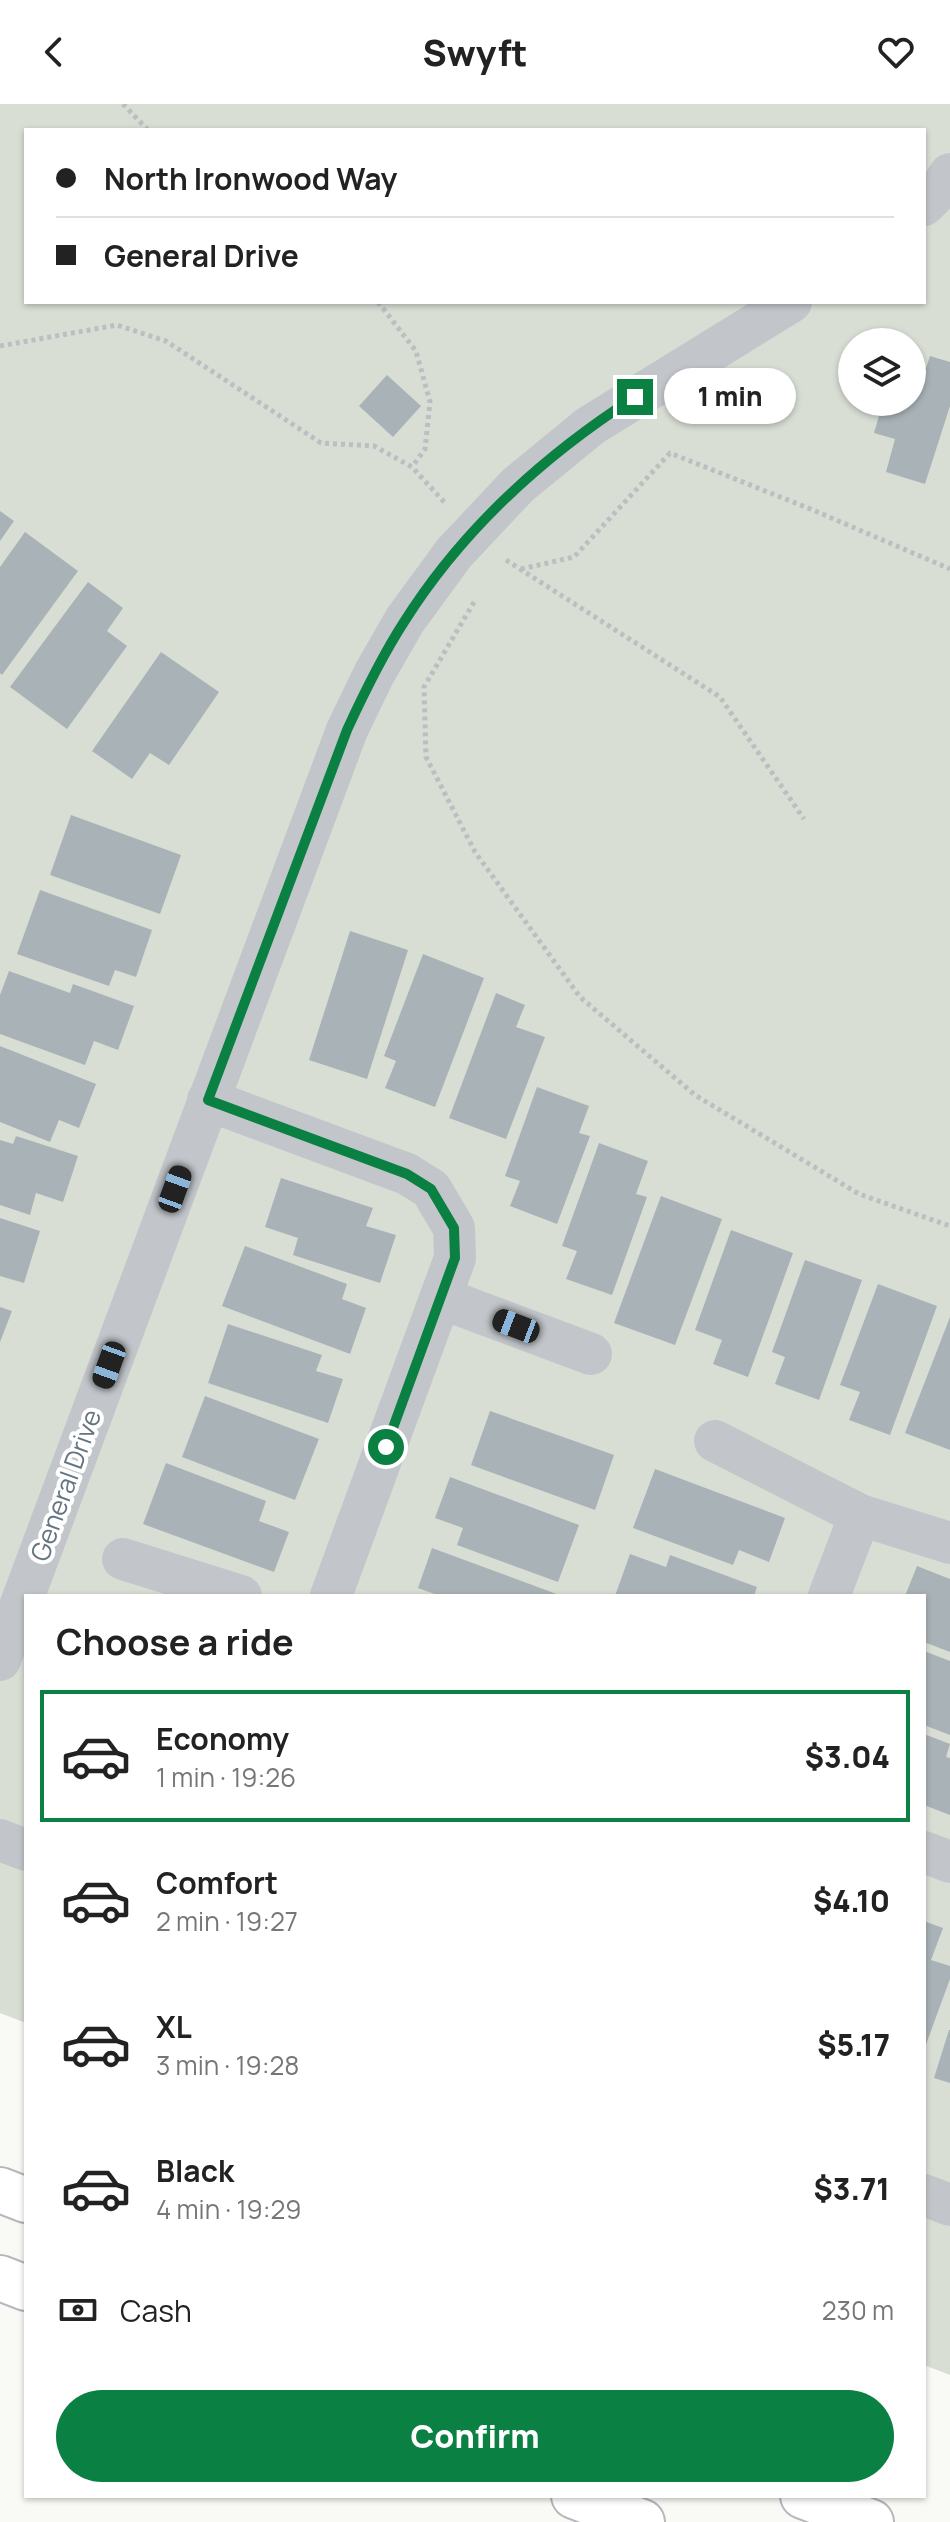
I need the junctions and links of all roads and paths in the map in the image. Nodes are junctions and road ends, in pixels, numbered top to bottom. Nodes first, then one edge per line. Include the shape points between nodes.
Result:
1 (123, 104) edge
2 (146, 128) edge
3 (950, 174) edge
4 (926, 203) edge
5 (380, 304) edge
6 (788, 304) edge
7 (0, 346) edge
8 (412, 467) junction
9 (474, 531) junction
10 (950, 569) edge
11 (519, 570) junction
12 (480, 591) dead end
13 (804, 819) dead end
14 (208, 1100) junction
15 (950, 1226) edge
16 (441, 1298) junction
17 (591, 1354) dead end
18 (715, 1441) dead end
19 (860, 1515) junction
20 (950, 1543) edge
21 (123, 1559) dead end
22 (25, 1594) edge
23 (235, 1594) edge
24 (332, 1594) edge
25 (830, 1594) edge
26 (24, 1595) edge
27 (0, 1660) edge
28 (0, 1840) edge
29 (24, 1849) edge
30 (926, 1853) edge
31 (950, 1862) edge
32 (0, 2190) edge
33 (926, 2196) edge
34 (24, 2199) edge
35 (950, 2205) edge
36 (0, 2278) edge
37 (24, 2287) edge
38 (579, 2498) edge
39 (808, 2498) edge
40 (642, 2522) edge
41 (871, 2522) edge

1 - 2 path
3 - 4 street
5 - 8 path via 416,351 430,402 425,449
6 - 9 street, General Drive via 590,426 518,485
7 - 8 path via 117,325 166,341 321,443 374,446
8 - 9 path
9 - 11 path
9 - 14 street, General Drive via 405,620 347,730
10 - 11 path via 670,453 574,557
11 - 13 path via 720,697
12 - 15 path via 424,687 426,757 475,852 580,997 695,1095 859,1194
14 - 16 street via 407,1174 431,1189 454,1228 455,1258
14 - 22 street, General Drive
16 - 17 street
16 - 24 street
18 - 19 street
19 - 20 street
19 - 25 street
21 - 23 street
26 - 27 street, General Drive
28 - 29 street
30 - 31 street
32 - 34 highway
33 - 35 street
36 - 37 highway
38 - 40 highway
39 - 41 highway

